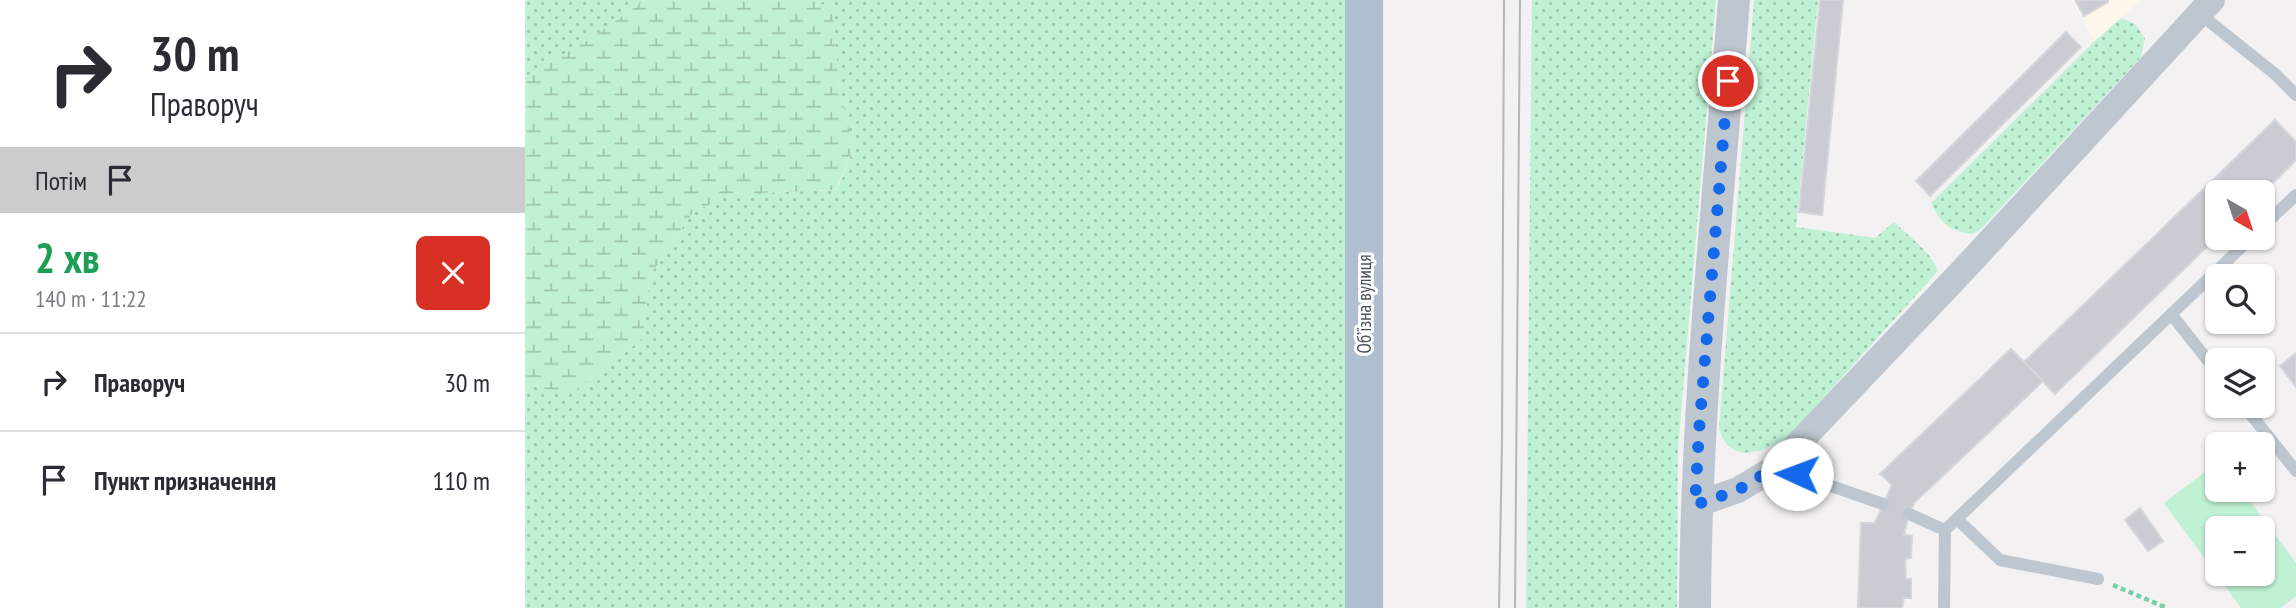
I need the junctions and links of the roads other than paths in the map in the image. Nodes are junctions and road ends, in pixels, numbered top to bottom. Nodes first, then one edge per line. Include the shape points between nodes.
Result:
1 (1364, 0) edge
2 (1734, 0) edge
3 (2206, 7) edge
4 (2296, 95) edge
5 (2296, 195) edge
6 (2275, 215) edge
7 (2238, 250) edge
8 (2171, 314) junction
9 (2205, 357) edge
10 (2254, 418) edge
11 (1776, 467) junction
12 (2296, 471) edge
13 (1883, 504) dead end
14 (1695, 505) junction
15 (1909, 514) dead end
16 (1957, 519) junction
17 (1945, 530) junction
18 (2098, 579) road end
19 (1364, 608) edge
20 (1695, 608) edge
21 (1944, 608) edge

1 - 19 main road, Обʼїзна вулиця
2 - 14 street
3 - 4 lane
3 - 11 street
5 - 6 lane
7 - 8 lane
8 - 9 lane
8 - 16 lane
10 - 12 lane
11 - 13 lane
11 - 14 street via 1738,490
14 - 20 street
15 - 17 lane
16 - 17 lane
16 - 18 lane via 2000,560
17 - 21 lane

